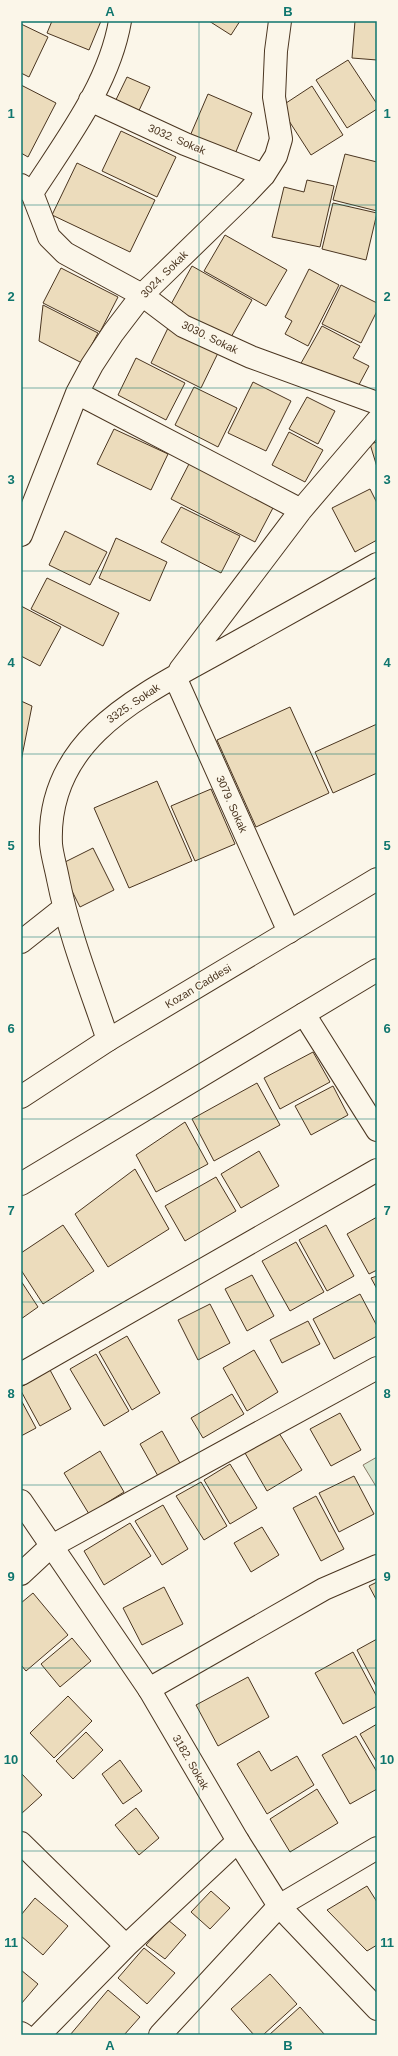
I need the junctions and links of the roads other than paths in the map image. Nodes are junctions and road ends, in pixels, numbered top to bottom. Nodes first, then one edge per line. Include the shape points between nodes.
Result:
1 (120, 21) edge
2 (280, 21) edge
3 (90, 100) junction
4 (264, 175) junction
5 (27, 189) edge
6 (142, 295) junction
7 (77, 393) junction
8 (377, 403) edge
9 (377, 421) edge
10 (301, 510) junction
11 (21, 535) edge
12 (377, 564) edge
13 (175, 677) junction
14 (377, 879) edge
15 (64, 908) junction
16 (289, 932) junction
17 (21, 942) edge
18 (377, 970) edge
19 (304, 1014) junction
20 (108, 1040) junction
21 (21, 1097) edge
22 (377, 1130) edge
23 (377, 1170) edge
24 (21, 1184) edge
25 (377, 1368) edge
26 (21, 1374) edge
27 (21, 1501) edge
28 (50, 1547) junction
29 (377, 1566) edge
30 (21, 1574) edge
31 (149, 1689) junction
32 (238, 1841) junction
33 (21, 1843) edge
34 (377, 1848) edge
35 (280, 1906) junction
36 (126, 1946) junction
37 (377, 2009) edge
38 (21, 2033) edge
39 (24, 2035) edge
40 (39, 2035) edge
41 (160, 2035) edge

1 - 3 main road via 105,71
2 - 4 main road, 3024. Sokak via 274,97 281,139 276,156
3 - 4 main road, 3032. Sokak via 185,144
3 - 5 main road
4 - 6 main road, 3024. Sokak
5 - 6 main road, 3030. Sokak via 49,236 65,253
6 - 7 main road, 3024. Sokak via 92,365
6 - 8 main road, 3030. Sokak via 183,326 214,341
7 - 10 main road
7 - 11 main road, 3024. Sokak
9 - 10 main road
10 - 13 main road
12 - 13 main road, 3325. Sokak
13 - 15 main road, 3325. Sokak via 154,688 106,721 63,775 52,809 51,845
13 - 16 main road, 3079. Sokak
14 - 16 main road, Kozan Caddesi
15 - 17 main road
15 - 20 main road, 3325. Sokak
16 - 20 main road, Kozan Caddesi
18 - 19 main road
19 - 22 main road
19 - 24 main road
20 - 21 main road, Kozan Caddesi
23 - 26 main road
25 - 28 main road
27 - 28 main road, 3182. Sokak
28 - 30 main road
28 - 31 main road, 3182. Sokak
29 - 31 main road via 324,1589
31 - 32 main road, 3182. Sokak
32 - 35 main road, 3182. Sokak
32 - 36 main road
33 - 36 main road
34 - 35 main road
35 - 37 main road, 3182. Sokak
35 - 41 main road
36 - 40 main road
38 - 39 main road

